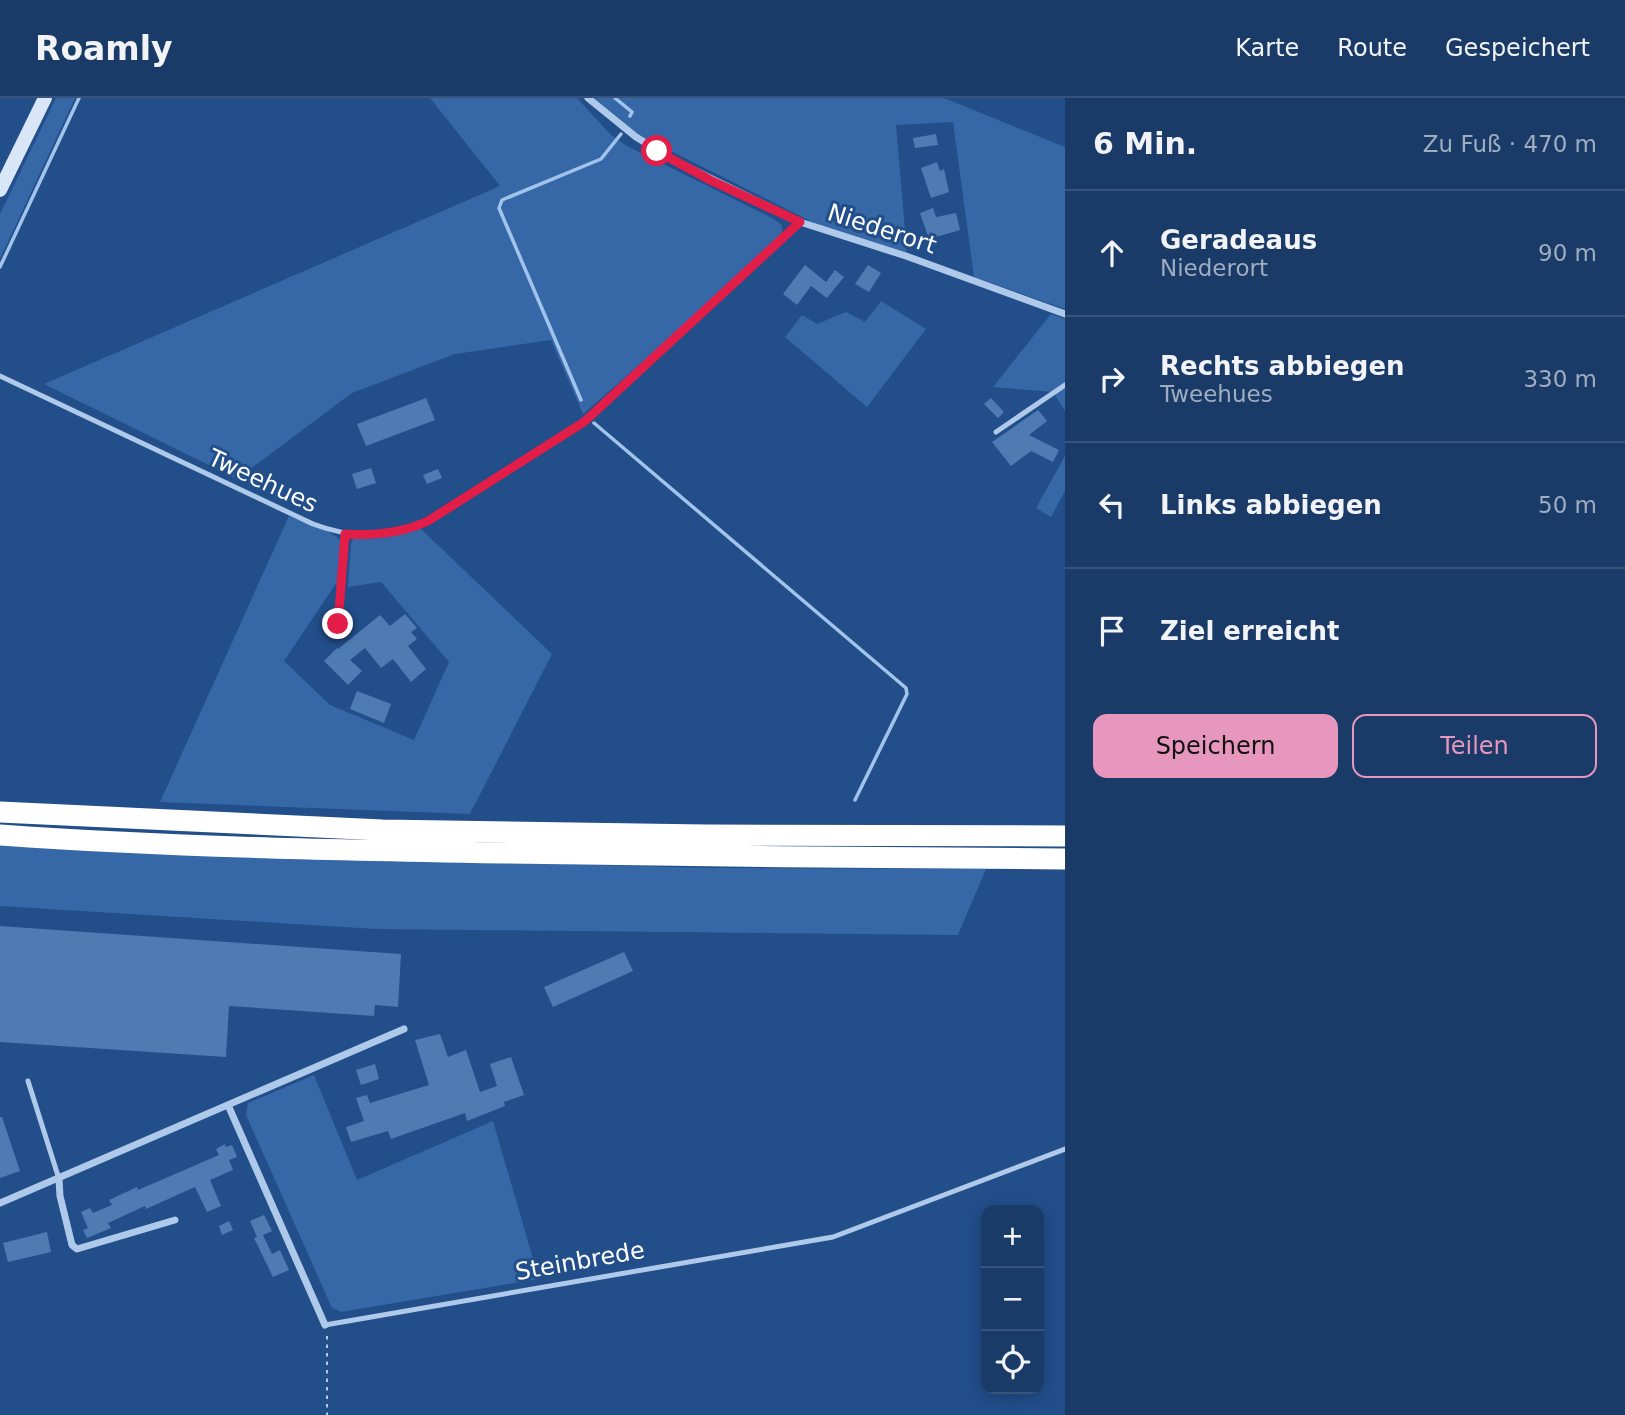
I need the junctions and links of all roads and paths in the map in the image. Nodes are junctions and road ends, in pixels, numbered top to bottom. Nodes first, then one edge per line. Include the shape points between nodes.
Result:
1 (45, 98) edge
2 (588, 98) edge
3 (0, 190) edge
4 (800, 222) junction
5 (1065, 314) edge
6 (0, 376) edge
7 (1065, 385) edge
8 (996, 432) dead end
9 (345, 534) junction
10 (338, 624) dead end
11 (0, 813) edge
12 (0, 835) edge
13 (1065, 836) edge
14 (1065, 859) edge
15 (404, 1029) dead end
16 (28, 1081) dead end
17 (228, 1105) junction
18 (1065, 1149) edge
19 (59, 1179) junction
20 (0, 1203) edge
21 (175, 1220) dead end
22 (325, 1325) junction
23 (327, 1415) edge

1 - 3 street
2 - 4 street, Niederort via 677,163
4 - 5 street, Niederort
4 - 9 lane, Tweehues via 584,422 428,521 384,534
6 - 9 lane, Tweehues via 292,515
7 - 8 lane
9 - 10 lane
11 - 13 highway via 382,830
12 - 14 highway via 383,851
15 - 17 street
16 - 19 lane
17 - 19 street
17 - 22 street
18 - 22 lane, Steinbrede via 834,1237
19 - 20 street
19 - 21 street via 72,1245 77,1249
22 - 23 path

